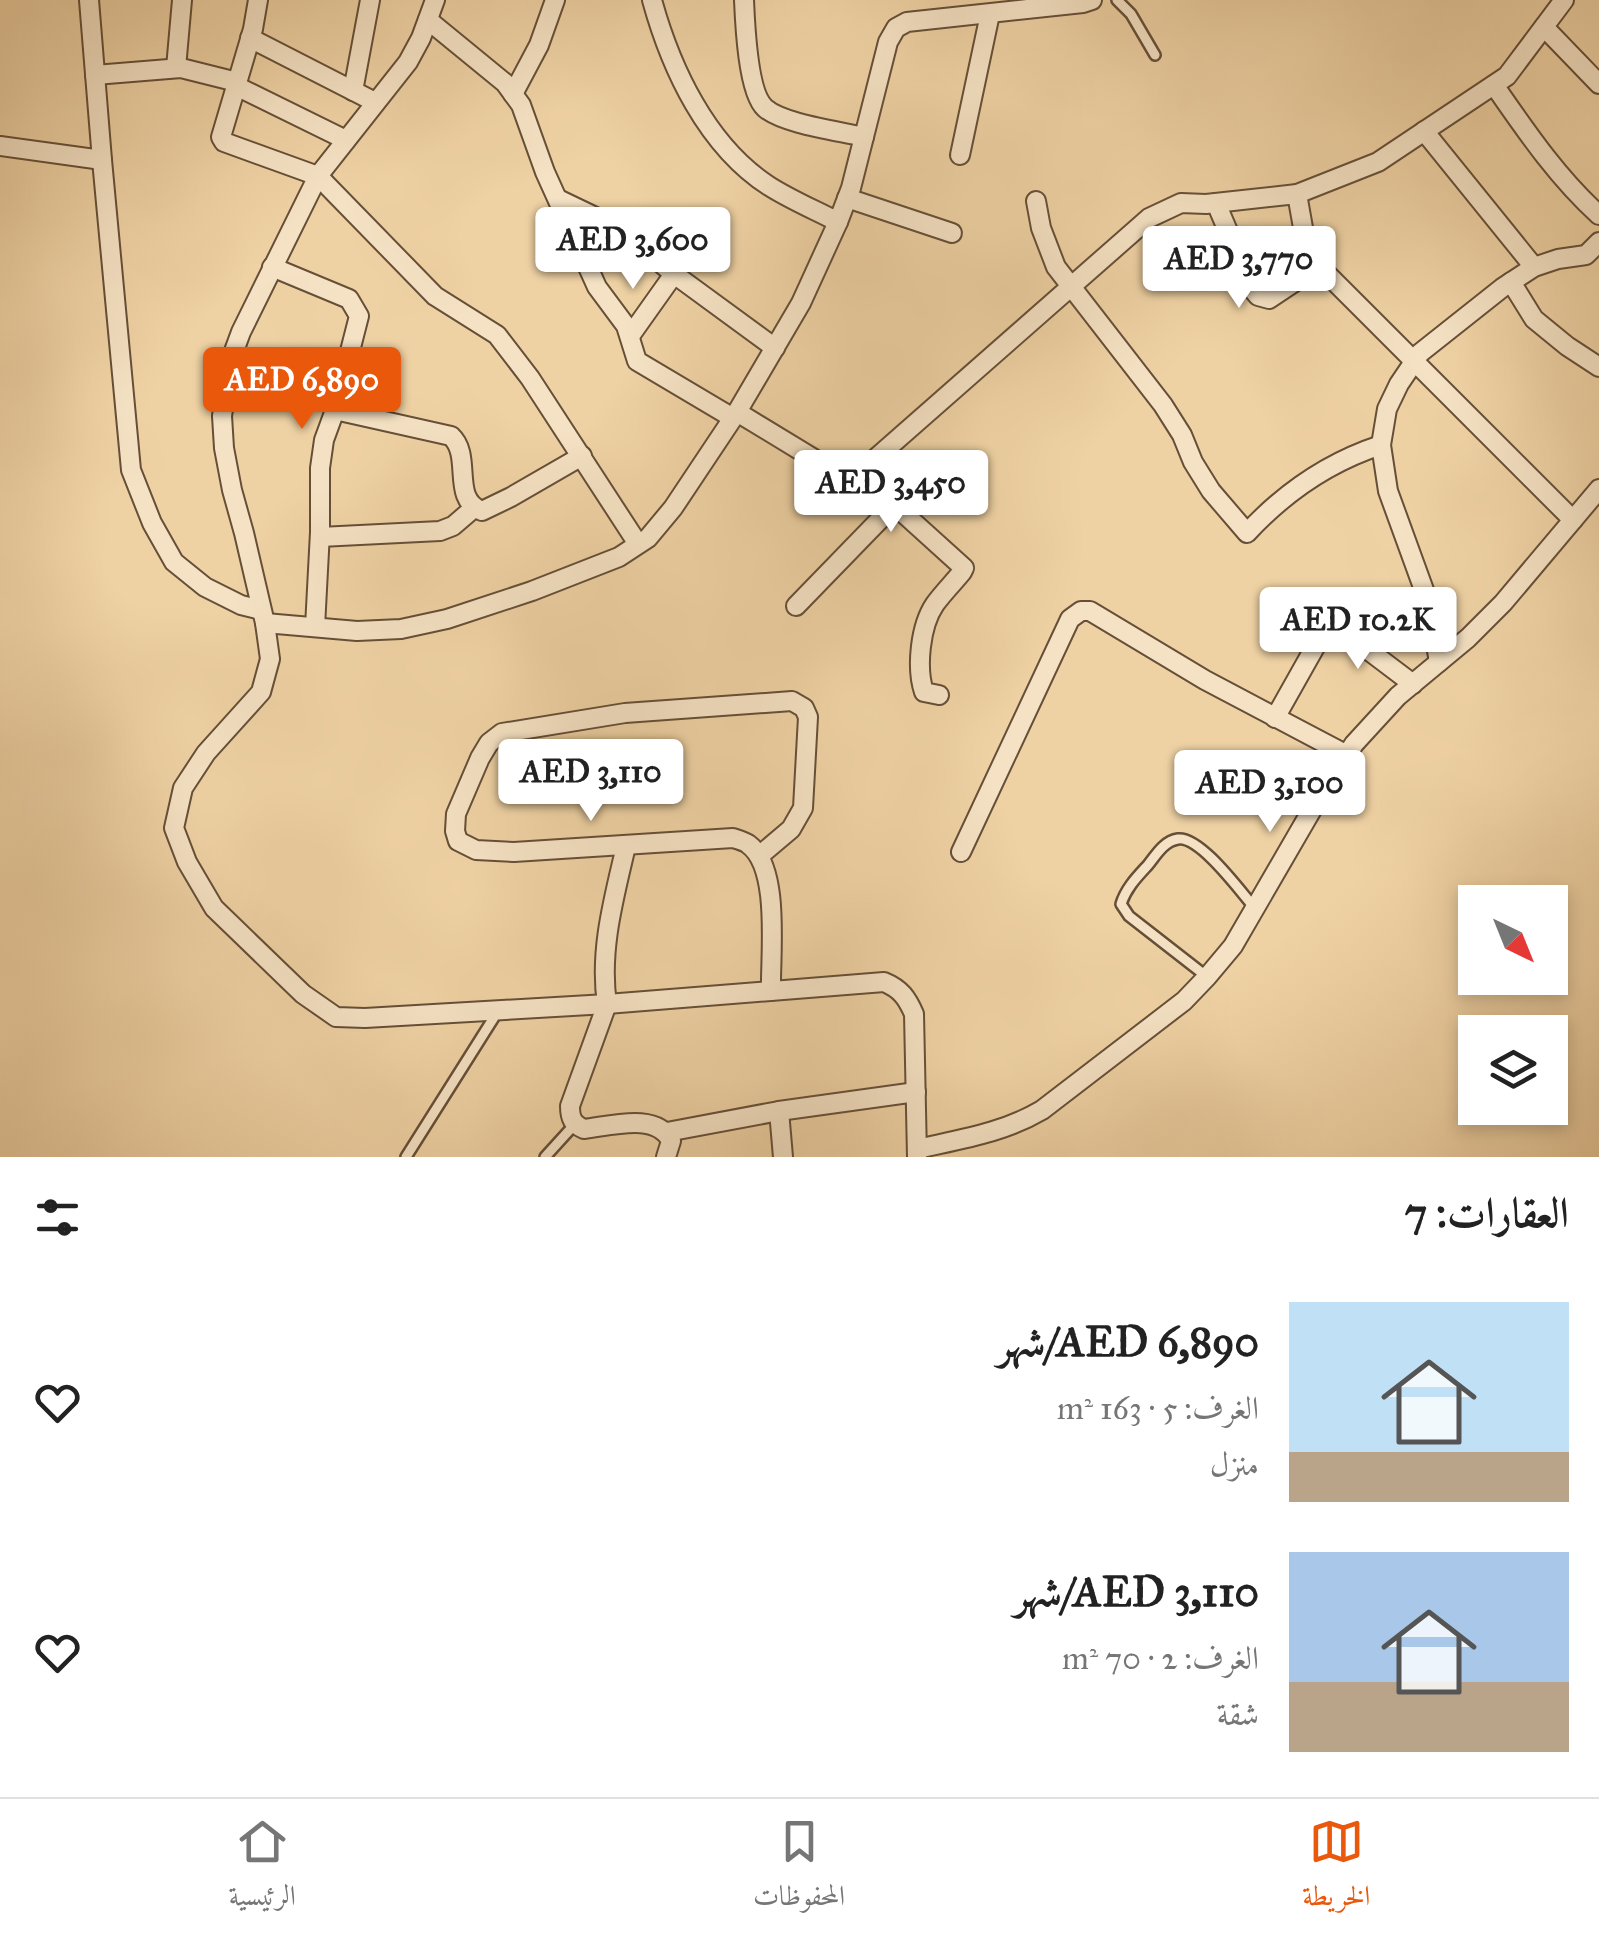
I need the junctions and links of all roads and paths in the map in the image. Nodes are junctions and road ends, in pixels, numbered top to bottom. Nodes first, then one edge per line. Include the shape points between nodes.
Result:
1 (90, 0) edge
2 (182, 0) edge
3 (258, 0) edge
4 (370, 0) edge
5 (435, 0) edge
6 (555, 0) edge
7 (652, 0) edge
8 (744, 0) edge
9 (1092, 0) edge
10 (1117, 0) edge
11 (1564, 0) edge
12 (990, 14) junction
13 (428, 20) junction
14 (1544, 26) junction
15 (250, 38) junction
16 (1156, 56) dead end
17 (176, 68) junction
18 (95, 75) junction
19 (237, 84) junction
20 (1599, 84) edge
21 (1494, 85) junction
22 (354, 91) junction
23 (512, 94) junction
24 (376, 102) junction
25 (1424, 132) junction
26 (864, 137) junction
27 (346, 140) junction
28 (0, 146) edge
29 (960, 155) dead end
30 (102, 160) junction
31 (318, 176) junction
32 (1297, 194) junction
33 (848, 198) junction
34 (558, 199) junction
35 (1036, 201) dead end
36 (1216, 203) junction
37 (1599, 215) edge
38 (838, 222) junction
39 (952, 233) dead end
40 (1595, 253) edge
41 (1320, 265) junction
42 (272, 267) junction
43 (1534, 267) junction
44 (674, 274) junction
45 (1511, 282) junction
46 (1071, 288) junction
47 (630, 336) junction
48 (774, 348) junction
49 (1415, 361) junction
50 (1599, 367) edge
51 (335, 410) junction
52 (735, 415) junction
53 (1380, 446) junction
54 (582, 456) junction
55 (859, 472) junction
56 (1599, 489) edge
57 (894, 505) junction
58 (474, 508) junction
59 (1573, 520) junction
60 (320, 538) junction
61 (638, 544) junction
62 (796, 606) dead end
63 (263, 617) junction
64 (1332, 622) junction
65 (315, 627) junction
66 (1433, 627) junction
67 (1439, 662) junction
68 (1413, 684) junction
69 (940, 695) dead end
70 (1274, 718) junction
71 (1347, 755) junction
72 (626, 846) junction
73 (961, 852) dead end
74 (759, 856) junction
75 (1256, 908) junction
76 (1207, 977) junction
77 (771, 991) junction
78 (607, 1004) junction
79 (499, 1010) junction
80 (916, 1092) junction
81 (779, 1111) junction
82 (575, 1124) junction
83 (666, 1132) junction
84 (917, 1153) edge
85 (406, 1157) edge
86 (545, 1157) edge
87 (666, 1157) edge
88 (783, 1157) edge

1 - 18 street
2 - 17 street
3 - 15 street
4 - 22 street
5 - 13 street
6 - 23 street
7 - 38 street via 678,75 714,134 769,186
8 - 26 street via 753,92 764,108
9 - 12 street
10 - 16 lane
11 - 14 street
12 - 26 street via 896,28
12 - 29 street
13 - 23 street
13 - 24 street via 408,62
14 - 20 street
14 - 21 street
15 - 19 street
15 - 22 street
17 - 18 street
17 - 19 street
18 - 30 street
19 - 27 street
19 - 31 street via 224,142
21 - 25 street
21 - 37 street via 1567,184
22 - 24 street
23 - 34 street
24 - 27 street
25 - 32 street via 1378,162
25 - 43 street
26 - 33 street
27 - 31 street
28 - 30 street
30 - 63 street via 131,470 174,562 204,587
31 - 42 street
31 - 54 street via 436,296 497,335
32 - 36 street
32 - 41 street via 1304,240
33 - 38 street
33 - 39 street
34 - 44 street via 626,234
34 - 47 street via 597,286
35 - 46 street via 1048,250
36 - 41 street via 1258,296 1269,300
36 - 46 street via 1180,203 1149,218
38 - 48 street
40 - 43 street
41 - 49 street
42 - 51 street via 355,306 359,316
42 - 63 street via 230,362 222,416
43 - 45 street
44 - 47 street
44 - 48 street
45 - 49 street
45 - 50 street via 1534,319
46 - 53 street via 1162,405 1210,492 1247,532 1289,494 1342,460
46 - 55 street
47 - 52 street via 637,362
48 - 52 street
49 - 53 street via 1388,409
49 - 59 street
51 - 58 street via 452,436
51 - 60 street via 320,468
52 - 55 street via 846,476
52 - 61 street via 673,508
53 - 66 street
54 - 58 street via 511,498
54 - 61 street
55 - 57 street
56 - 59 street
57 - 62 street
57 - 69 street via 964,568 932,608 919,656 924,692
58 - 60 street via 440,531
59 - 67 street via 1503,603
60 - 65 street
61 - 65 street via 602,564 447,619 401,629
63 - 65 street
63 - 79 street via 270,659 260,692 206,753 184,788 174,828 214,908 336,1017
64 - 66 street via 1358,612
64 - 68 street
64 - 70 street
66 - 67 street
67 - 68 street
68 - 71 street
70 - 71 street
70 - 73 street via 1081,611 1070,619
71 - 75 street
72 - 74 street via 733,838 748,842
72 - 74 street via 476,850 458,841 456,814 489,742 502,734 625,713 792,701 808,717 802,808 790,829
72 - 78 street via 608,930
74 - 77 street via 770,894
75 - 76 street
75 - 76 lane via 1188,840 1164,846 1124,892 1129,916
76 - 84 street via 1042,1110 1020,1123
77 - 78 street
77 - 80 street via 884,982 898,988 914,1014
78 - 79 street
78 - 82 street via 570,1106
79 - 85 lane
80 - 81 street
80 - 84 street
81 - 83 street
81 - 88 street
82 - 83 street via 584,1129 648,1123
82 - 86 lane
83 - 87 street

